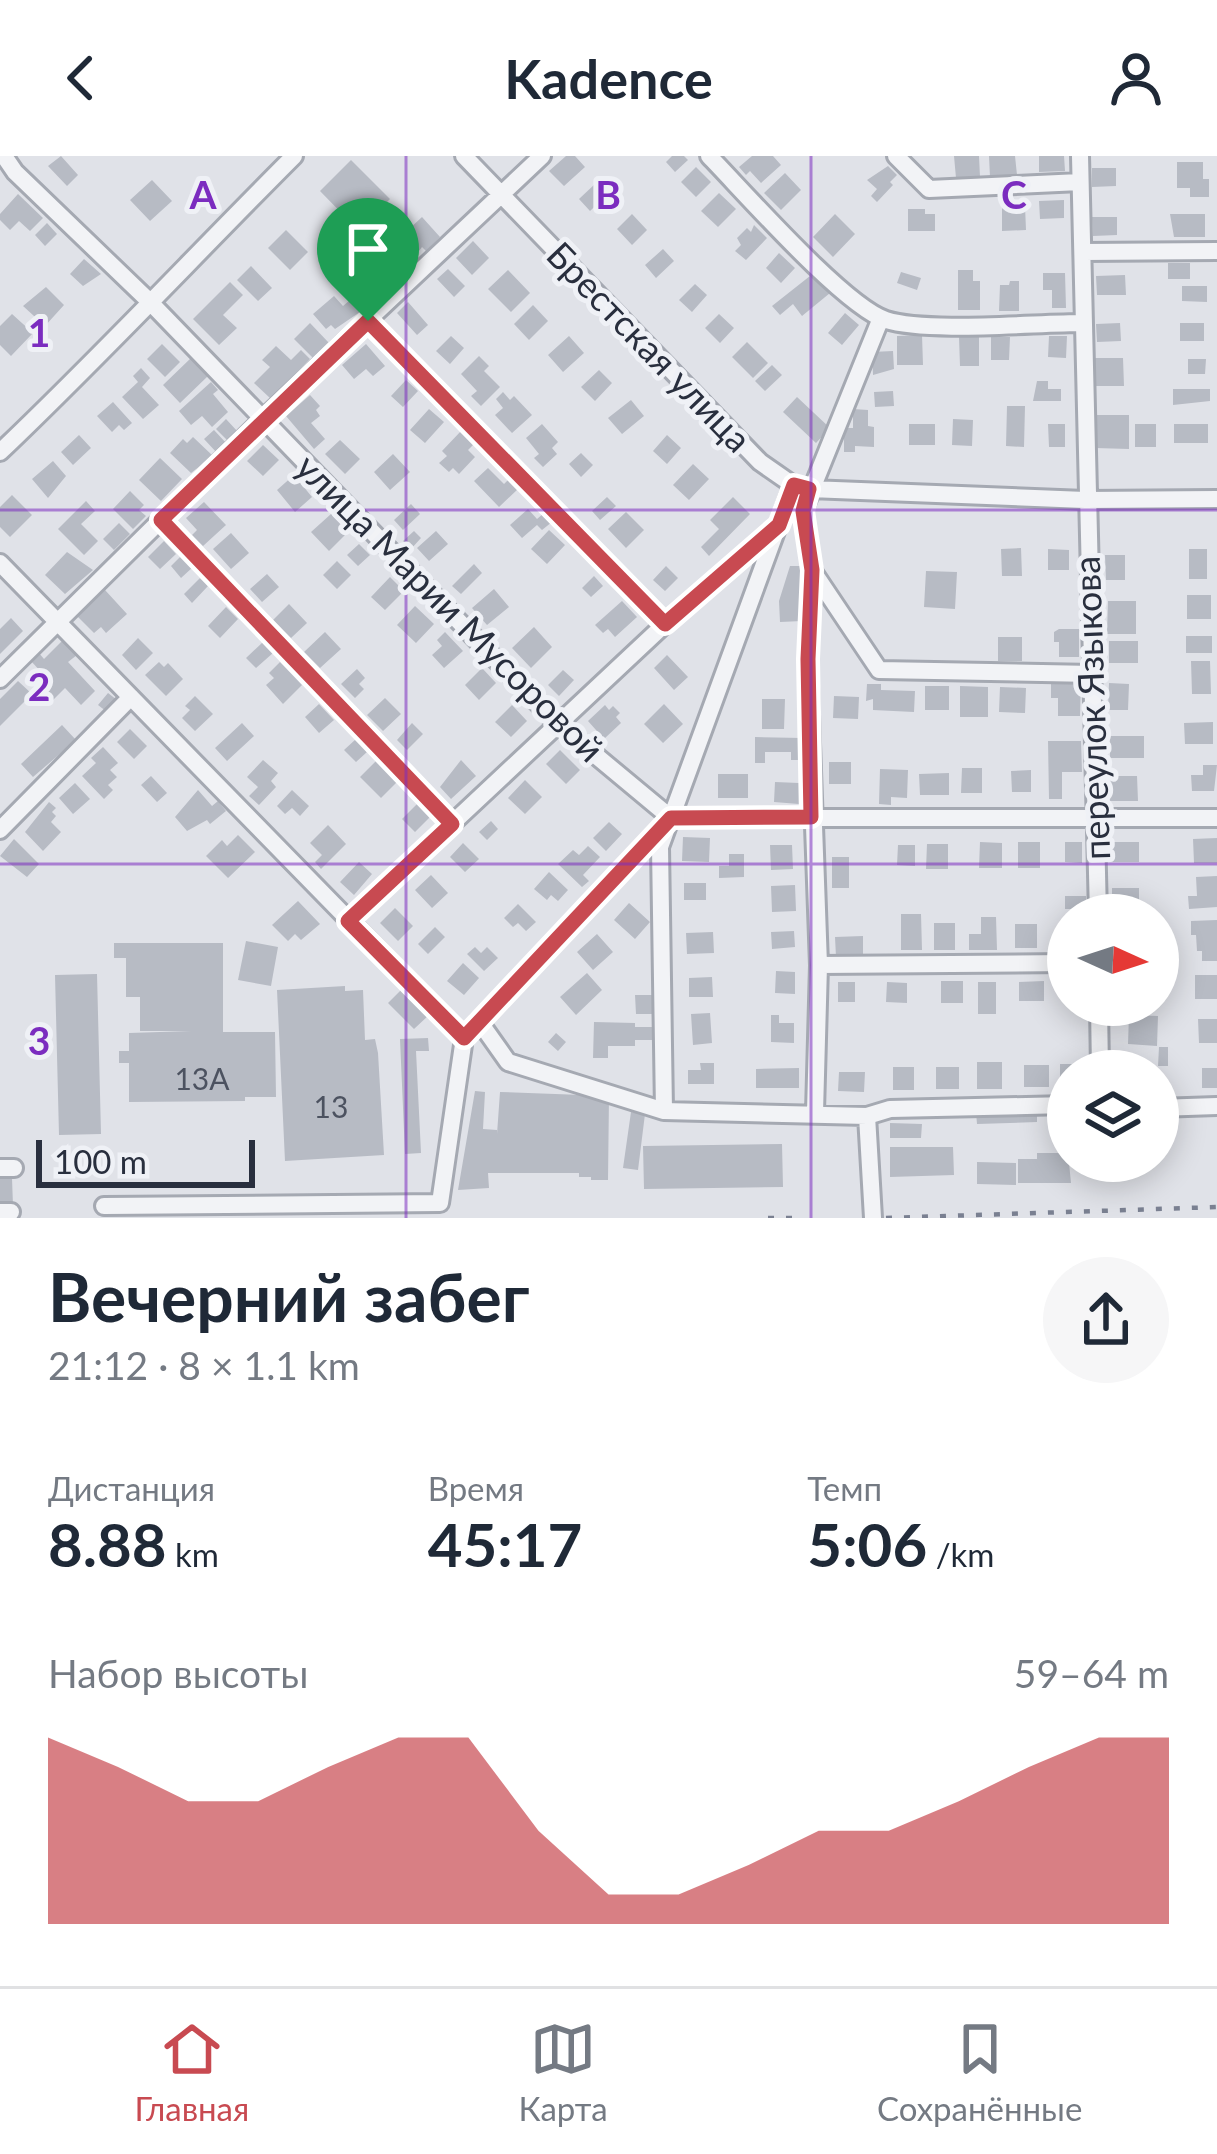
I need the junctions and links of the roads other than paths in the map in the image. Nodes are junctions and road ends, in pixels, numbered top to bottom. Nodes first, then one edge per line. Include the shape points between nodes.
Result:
1 (4, 156) edge
2 (294, 156) edge
3 (464, 156) edge
4 (542, 156) edge
5 (709, 156) edge
6 (896, 156) edge
7 (1080, 156) edge
8 (15, 172) junction
9 (1080, 182) junction
10 (0, 186) edge
11 (502, 196) junction
12 (1217, 251) edge
13 (1083, 252) junction
14 (149, 301) junction
15 (881, 318) junction
16 (368, 321) junction
17 (1082, 323) junction
18 (262, 420) junction
19 (0, 452) edge
20 (801, 487) junction
21 (1217, 499) edge
22 (1085, 500) junction
23 (161, 520) junction
24 (779, 525) junction
25 (0, 563) edge
26 (812, 570) junction
27 (58, 622) junction
28 (665, 624) junction
29 (1093, 674) junction
30 (0, 679) edge
31 (131, 697) junction
32 (558, 724) junction
33 (811, 817) junction
34 (671, 818) junction
35 (1097, 818) junction
36 (1217, 818) edge
37 (452, 824) junction
38 (0, 830) edge
39 (1098, 894) edge
40 (348, 921) junction
41 (1047, 963) edge
42 (819, 965) junction
43 (479, 1022) junction
44 (464, 1038) junction
45 (1047, 1105) edge
46 (1217, 1106) edge
47 (1179, 1107) edge
48 (664, 1111) junction
49 (814, 1112) junction
50 (867, 1116) junction
51 (104, 1206) dead end
52 (873, 1218) edge

1 - 8 street, улица Марии Мусоровой
2 - 14 street
3 - 11 street, Брестская улица
4 - 11 street
5 - 15 street via 848,296
6 - 9 street via 929,189
7 - 9 street, переулок Языкова
8 - 10 street
8 - 14 street, улица Марии Мусоровой
9 - 13 street, переулок Языкова
11 - 16 street
11 - 20 street, Брестская улица via 760,462
12 - 13 street
13 - 17 street, переулок Языкова
14 - 18 street, улица Марии Мусоровой
14 - 19 street
15 - 17 street
15 - 20 street
16 - 18 street
16 - 28 street
17 - 22 street, переулок Языкова
18 - 23 street
18 - 32 street, улица Марии Мусоровой
20 - 22 street
20 - 24 street
20 - 26 street
21 - 22 street
22 - 29 street, переулок Языкова
23 - 27 street
23 - 37 street
24 - 28 street
24 - 34 street
25 - 27 street
26 - 29 street via 879,670
26 - 33 street
27 - 30 street
27 - 31 street
28 - 32 street
29 - 35 street, переулок Языкова
31 - 38 street
31 - 40 street
32 - 34 street, улица Марии Мусоровой
32 - 37 street
33 - 34 street
33 - 35 street
33 - 42 street
34 - 43 street
34 - 48 street via 660,847
35 - 36 street
35 - 39 street, переулок Языкова
37 - 40 street
40 - 44 street
41 - 42 street
42 - 49 street
43 - 44 street
43 - 48 street via 508,1061
44 - 51 street via 440,1203
45 - 50 street
46 - 47 street
48 - 49 street
49 - 50 street
50 - 52 street

